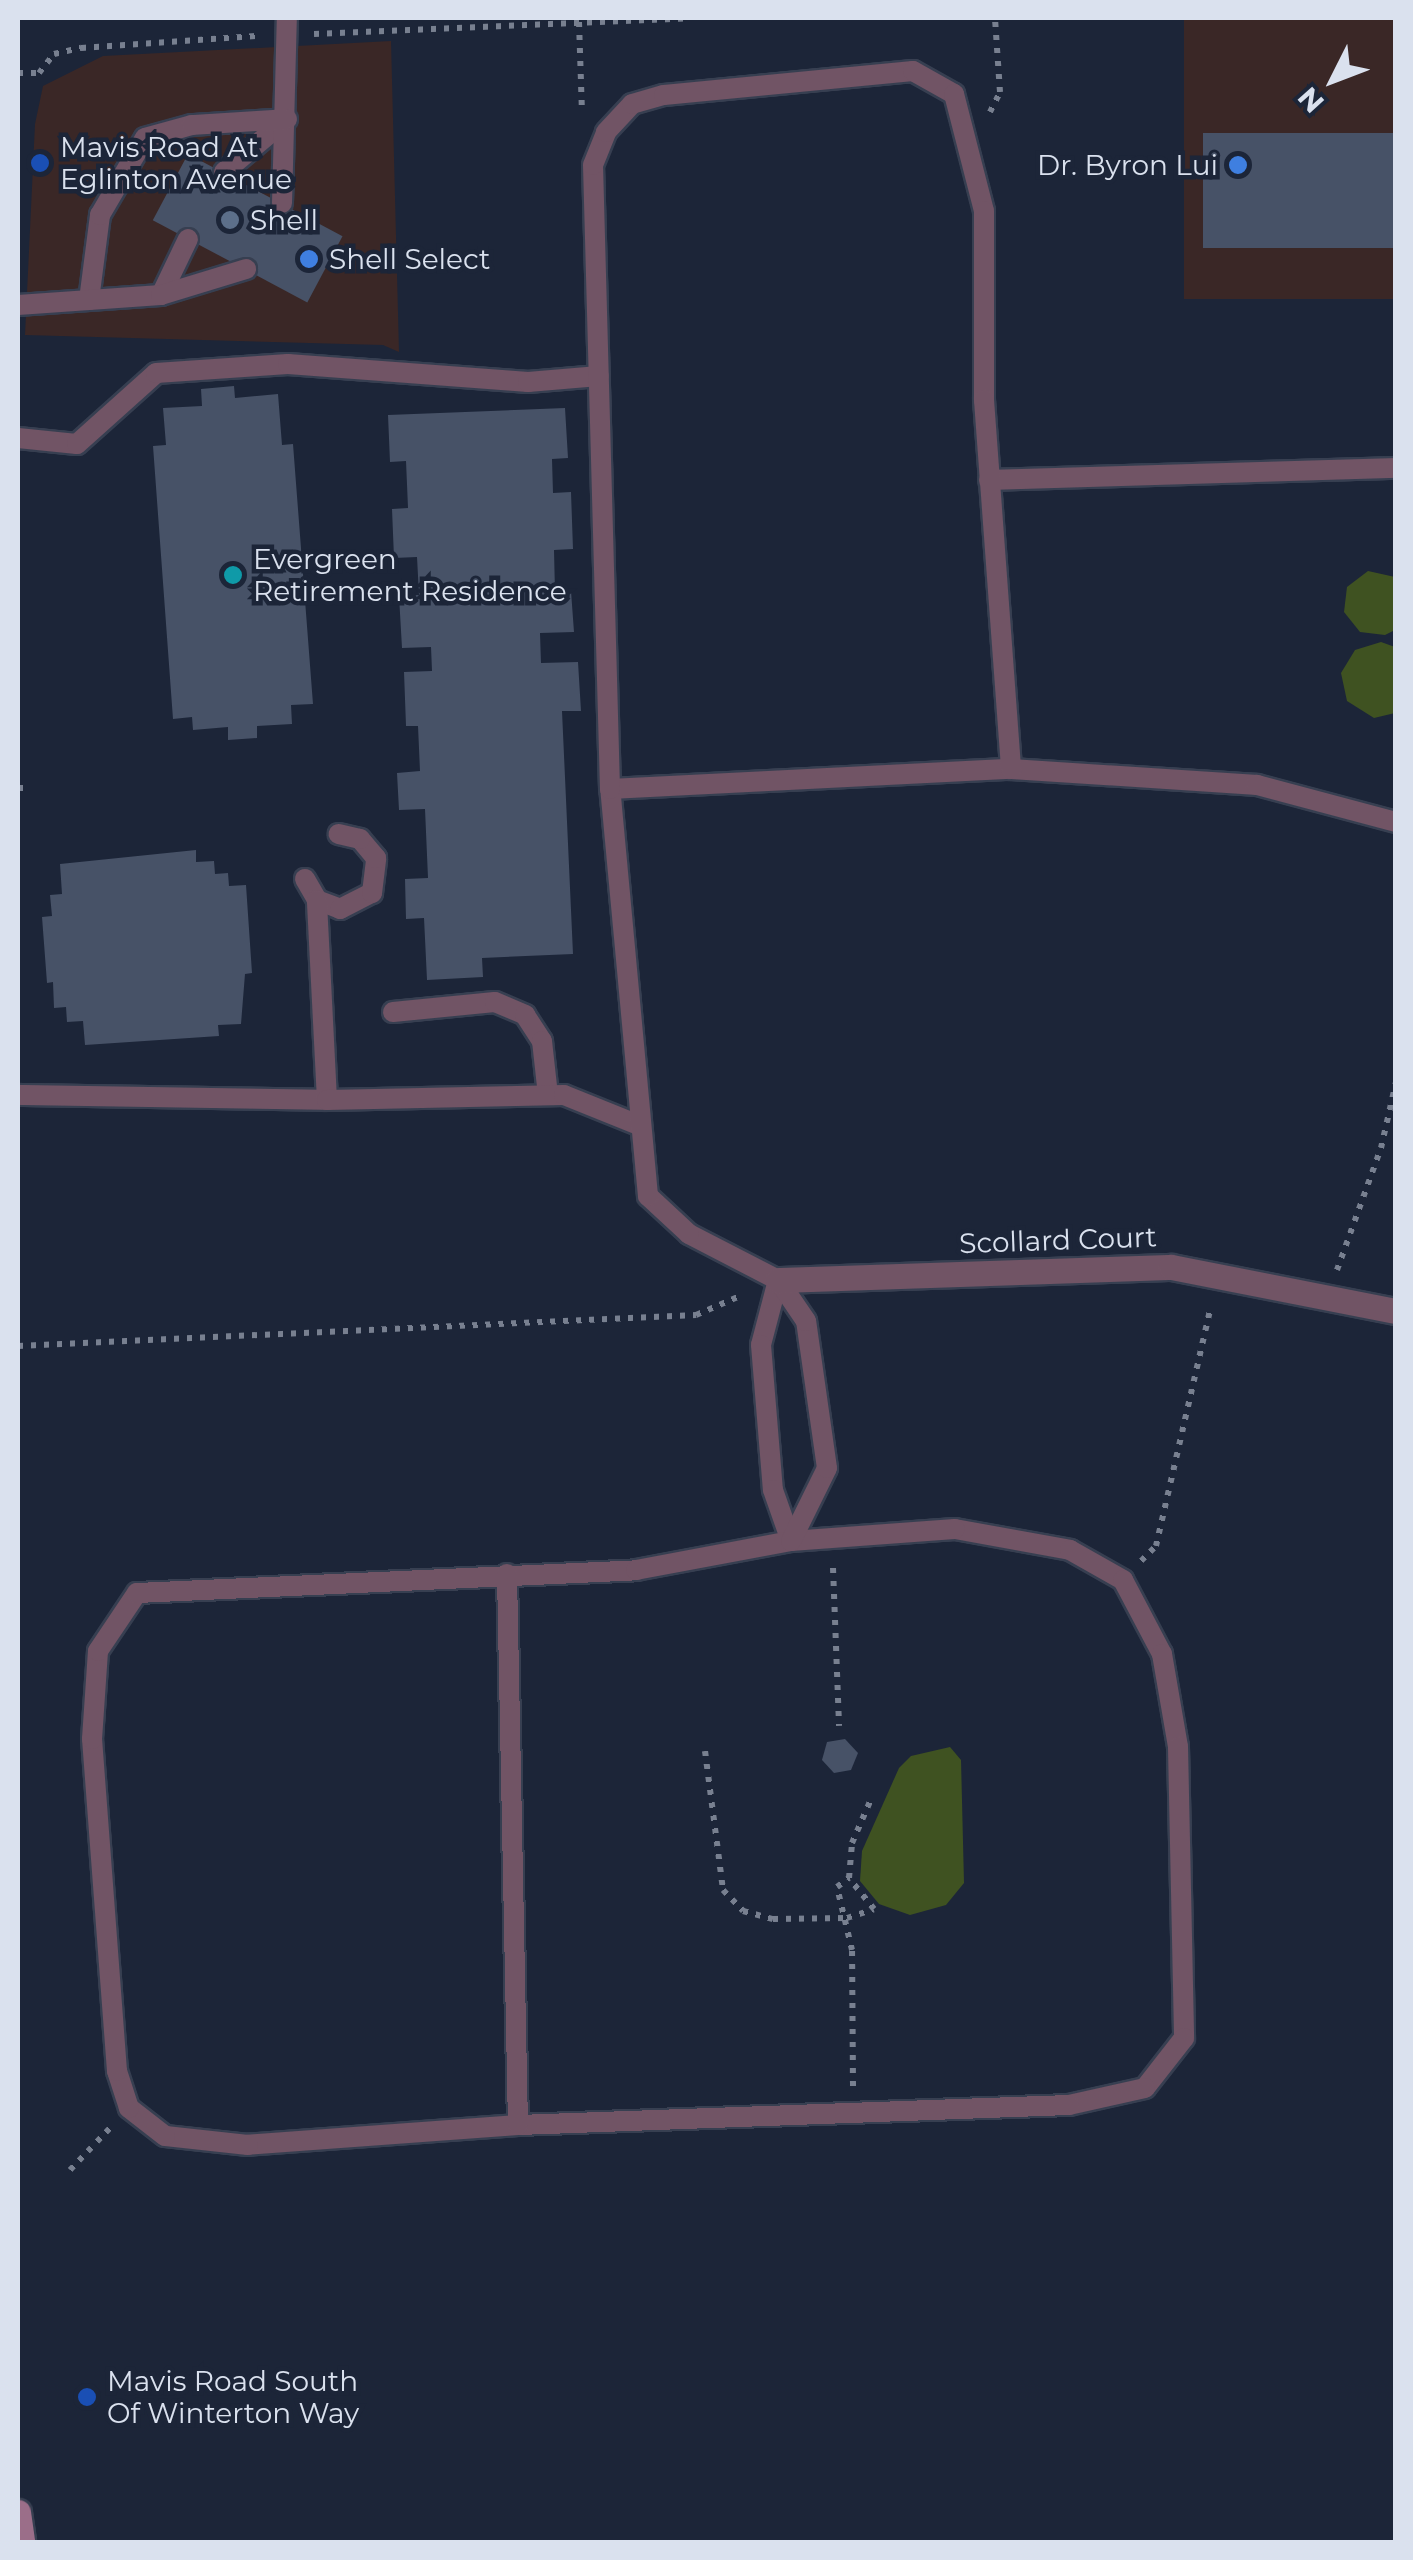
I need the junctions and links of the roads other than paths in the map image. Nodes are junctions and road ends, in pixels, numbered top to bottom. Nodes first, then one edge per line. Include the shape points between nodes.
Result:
1 (286, 18) edge
2 (286, 119) junction
3 (224, 172) dead end
4 (282, 203) dead end
5 (188, 239) dead end
6 (246, 269) dead end
7 (162, 294) junction
8 (89, 300) junction
9 (18, 305) edge
10 (599, 376) junction
11 (18, 438) edge
12 (1396, 468) edge
13 (989, 480) junction
14 (1011, 769) junction
15 (610, 789) junction
16 (1396, 822) edge
17 (339, 834) dead end
18 (304, 879) dead end
19 (317, 900) junction
20 (393, 1012) dead end
21 (18, 1095) edge
22 (548, 1095) junction
23 (326, 1100) junction
24 (641, 1126) junction
25 (778, 1280) junction
26 (1396, 1311) edge
27 (791, 1540) junction
28 (508, 1574) junction
29 (518, 2124) junction
30 (18, 2512) edge
31 (22, 2542) edge

1 - 2 lane
2 - 3 lane
2 - 4 lane
2 - 8 lane via 192,124 145,138 100,215
5 - 7 lane
6 - 7 lane
7 - 8 lane
8 - 9 lane
10 - 11 lane via 528,382 288,364 156,372 77,444
10 - 13 lane via 592,165 606,132 632,104 664,95 913,70 954,94 984,211
10 - 15 lane
12 - 13 lane
13 - 14 lane
14 - 15 lane
14 - 16 lane via 1257,785
15 - 24 lane
17 - 19 lane via 370,847 377,883 352,907
18 - 19 lane
19 - 23 lane
20 - 22 lane via 495,1002 525,1015 542,1041
21 - 23 lane
22 - 23 lane
22 - 24 lane via 564,1095
24 - 25 lane via 648,1196 690,1234
25 - 26 street, Scollard Court via 1171,1267
25 - 27 lane via 761,1345 773,1490
25 - 27 lane via 806,1321 827,1468
27 - 28 lane via 636,1570
27 - 29 lane via 955,1530 1051,1545 1123,1580 1162,1654 1178,1747 1184,2038 1146,2088 1070,2105
28 - 29 lane
28 - 29 lane via 136,1592 98,1651 92,1739 117,2071 130,2108 166,2136 248,2146
30 - 31 main road

